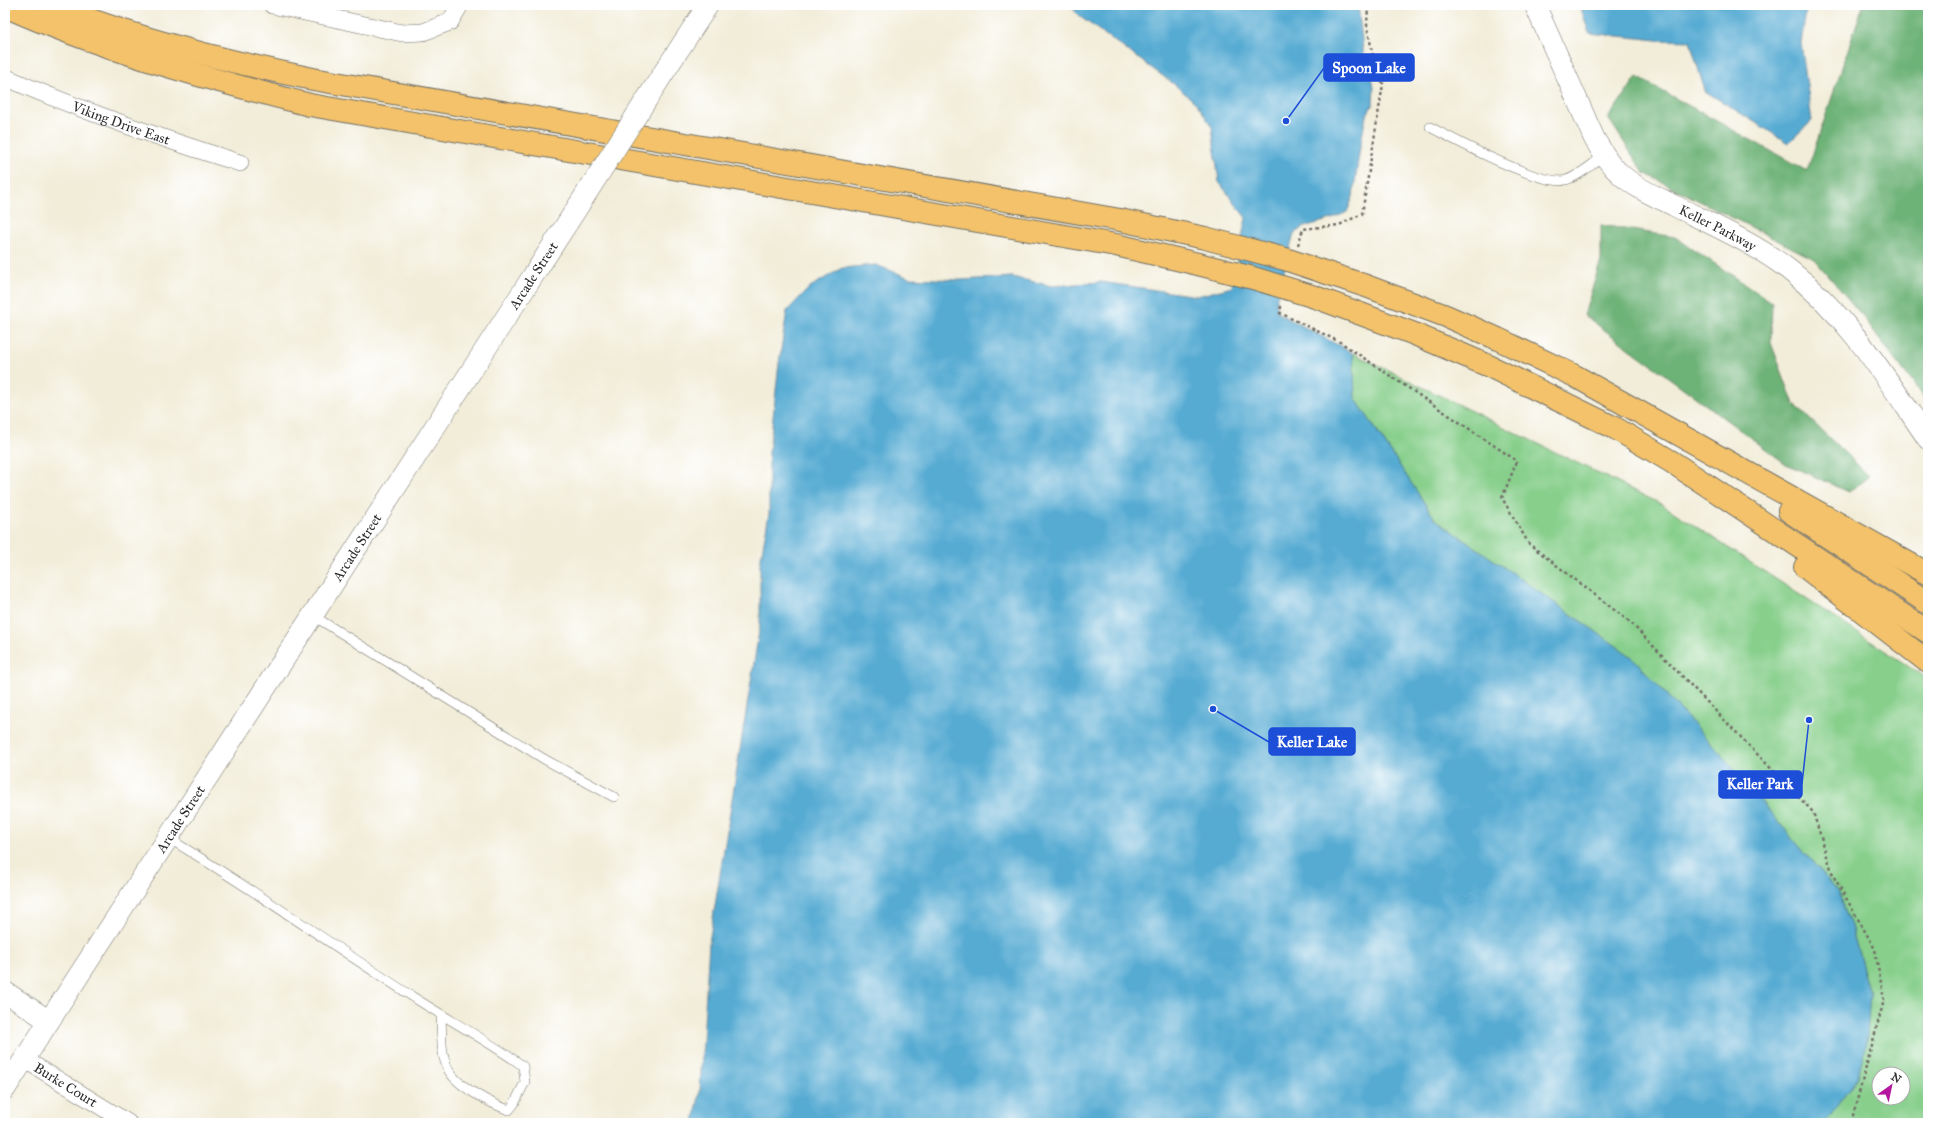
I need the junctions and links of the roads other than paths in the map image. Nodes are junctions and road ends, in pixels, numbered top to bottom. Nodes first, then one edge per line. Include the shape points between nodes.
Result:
1 (51, 5) edge
2 (272, 5) edge
3 (460, 5) edge
4 (708, 5) edge
5 (1535, 5) edge
6 (5, 6) edge
7 (5, 77) edge
8 (1430, 127) dead end
9 (1604, 155) junction
10 (240, 163) dead end
11 (1596, 388) junction
12 (1928, 438) edge
13 (1672, 462) junction
14 (1928, 574) edge
15 (1928, 603) edge
16 (312, 615) junction
17 (1928, 632) edge
18 (1928, 662) edge
19 (614, 797) dead end
20 (168, 838) junction
21 (5, 992) edge
22 (441, 1014) junction
23 (49, 1021) junction
24 (24, 1059) junction
25 (5, 1089) edge
26 (128, 1123) edge

1 - 11 highway, bridge via 170,46 241,65 313,80 1120,220 1205,238 1285,259 1446,316 1505,342
2 - 3 street via 402,33 423,32 450,22
4 - 16 street, Arcade Street, bridge
5 - 9 street, Keller Parkway
6 - 13 highway, bridge via 153,62 310,105 1116,245 1253,278 1315,297 1412,333 1489,366 1615,428
7 - 10 street, Viking Drive East via 112,120
8 - 9 lane via 1480,154 1542,179 1565,180
9 - 12 street, Keller Parkway via 1634,186 1761,251 1812,288 1859,340
11 - 14 highway
11 - 15 highway
13 - 17 highway
13 - 18 highway
16 - 19 lane via 544,759
16 - 20 street, Arcade Street
20 - 22 lane
20 - 23 street, Arcade Street
21 - 23 street
22 - 22 lane via 523,1066 525,1082 509,1110 461,1084 448,1070 444,1056
23 - 24 street, Arcade Street
24 - 25 street, Arcade Street
24 - 26 street, Burke Court

